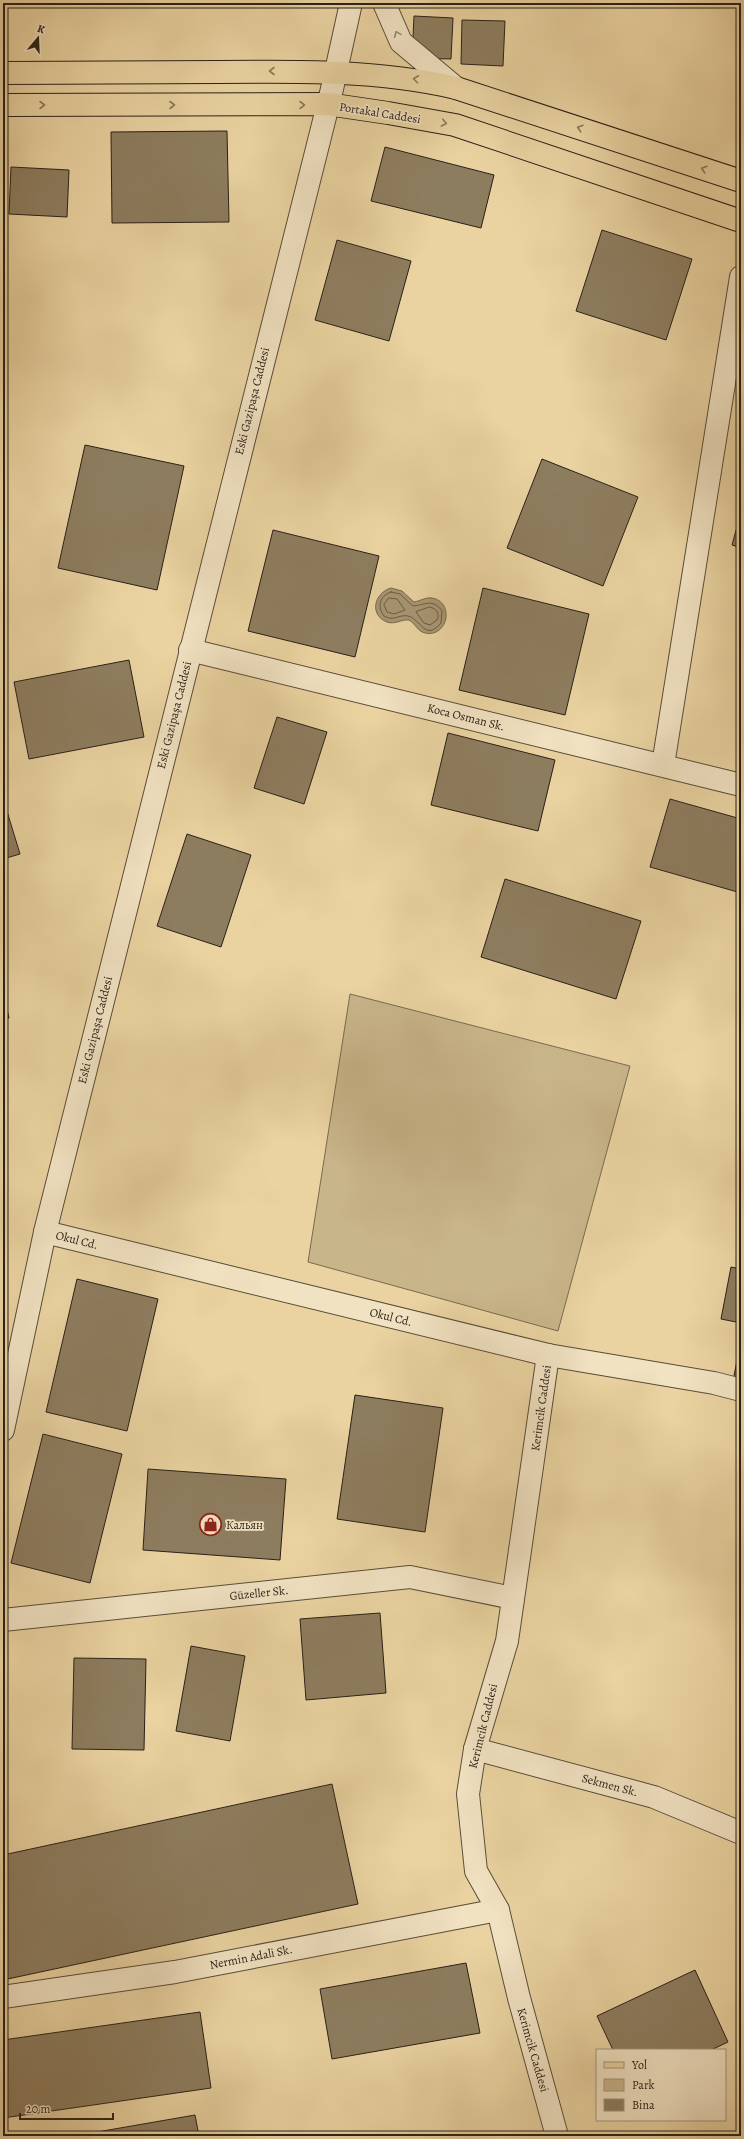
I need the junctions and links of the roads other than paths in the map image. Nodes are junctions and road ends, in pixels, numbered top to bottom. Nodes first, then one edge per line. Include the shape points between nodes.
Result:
1 (351, 3) edge
2 (384, 3) edge
3 (334, 72) junction
4 (3, 73) edge
5 (456, 88) junction
6 (327, 104) junction
7 (3, 105) edge
8 (741, 181) edge
9 (741, 221) edge
10 (741, 277) edge
11 (190, 650) junction
12 (663, 766) junction
13 (741, 784) edge
14 (45, 1232) junction
15 (548, 1355) junction
16 (741, 1390) edge
17 (3, 1430) edge
18 (513, 1598) junction
19 (3, 1620) edge
20 (475, 1749) junction
21 (741, 1833) edge
22 (498, 1910) junction
23 (3, 1997) edge
24 (557, 2136) edge

1 - 3 street, Eski Gazipaşa Caddesi
5 -> 2 street via 401,42
3 -> 4 main road
5 -> 3 main road via 418,79
3 - 6 street, Eski Gazipaşa Caddesi
8 -> 5 main road
7 -> 6 main road, Portakal Caddesi
6 -> 9 main road, Portakal Caddesi via 455,125
6 - 11 street, Eski Gazipaşa Caddesi
10 - 12 street
11 - 12 street, Koca Osman Sk.
11 - 14 street, Eski Gazipaşa Caddesi
12 - 13 street, Koca Osman Sk.
14 - 15 street, Okul Cd.
14 - 17 street, Eski Gazipaşa Caddesi
15 - 16 street, Okul Cd. via 714,1383
15 - 18 street, Kerimcik Caddesi
18 - 19 street, Güzeller Sk. via 410,1578
18 - 20 street, Kerimcik Caddesi via 507,1641
20 - 21 street, Sekmen Sk. via 654,1797
20 - 22 street, Kerimcik Caddesi via 468,1794 476,1871
22 - 23 street, Nermin Adali Sk. via 175,1972
22 - 24 street, Kerimcik Caddesi

